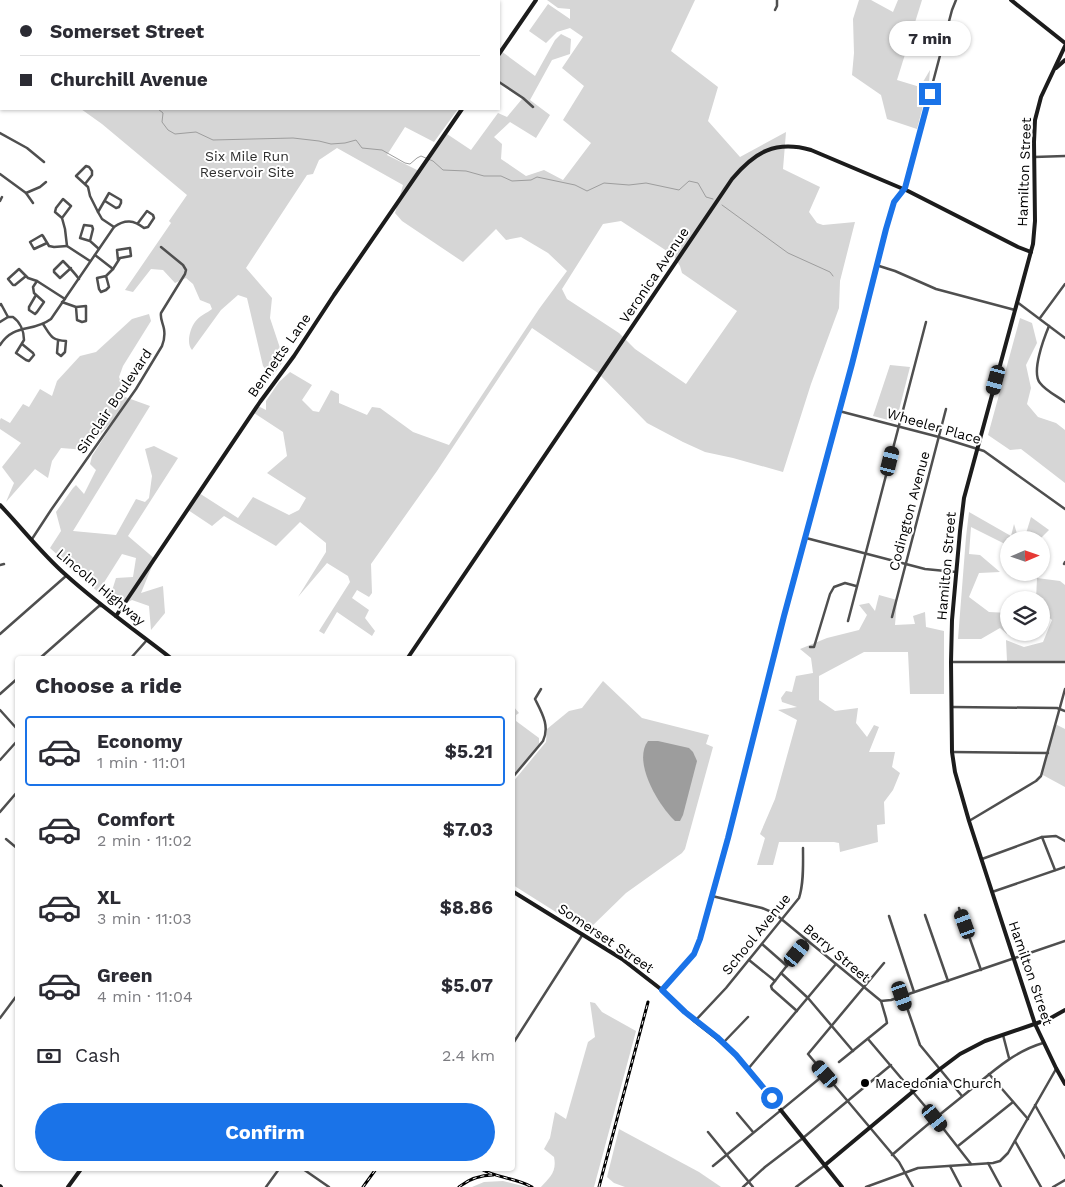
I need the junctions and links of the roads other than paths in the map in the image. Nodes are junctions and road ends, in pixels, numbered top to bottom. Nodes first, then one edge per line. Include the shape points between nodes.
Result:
1 (536, 0) edge
2 (777, 0) edge
3 (956, 0) edge
4 (1011, 0) edge
5 (775, 10) dead end
6 (1065, 44) edge
7 (500, 53) edge
8 (1065, 60) edge
9 (1054, 69) junction
10 (500, 83) edge
11 (533, 107) dead end
12 (461, 110) edge
13 (0, 133) edge
14 (1065, 156) edge
15 (1034, 157) junction
16 (44, 162) dead end
17 (0, 174) edge
18 (46, 182) dead end
19 (84, 184) junction
20 (905, 190) junction
21 (26, 193) junction
22 (2, 197) dead end
23 (0, 201) edge
24 (104, 201) junction
25 (33, 203) dead end
26 (98, 212) junction
27 (62, 218) junction
28 (138, 223) junction
29 (114, 227) junction
30 (90, 241) junction
31 (47, 243) junction
32 (67, 246) junction
33 (161, 247) dead end
34 (99, 249) junction
35 (1031, 252) junction
36 (95, 255) junction
37 (118, 260) junction
38 (91, 261) junction
39 (876, 264) junction
40 (71, 268) junction
41 (113, 269) junction
42 (26, 276) junction
43 (106, 276) junction
44 (79, 279) junction
45 (37, 281) junction
46 (1065, 284) edge
47 (36, 295) junction
48 (65, 299) junction
49 (62, 302) junction
50 (1017, 302) junction
51 (0, 305) edge
52 (76, 307) junction
53 (1015, 310) junction
54 (8, 317) junction
55 (1040, 318) junction
56 (0, 322) edge
57 (926, 322) dead end
58 (43, 324) junction
59 (1049, 326) junction
60 (22, 330) junction
61 (1065, 338) edge
62 (58, 340) junction
63 (22, 344) junction
64 (0, 345) edge
65 (1065, 402) edge
66 (946, 409) dead end
67 (839, 410) junction
68 (899, 426) junction
69 (939, 437) junction
70 (977, 448) junction
71 (0, 505) edge
72 (1065, 509) edge
73 (806, 538) junction
74 (32, 539) junction
75 (865, 553) junction
76 (4, 564) dead end
77 (906, 564) junction
78 (0, 565) edge
79 (956, 572) junction
80 (66, 576) junction
81 (856, 586) junction
82 (102, 606) junction
83 (116, 616) junction
84 (892, 617) dead end
85 (848, 620) dead end
86 (0, 634) edge
87 (147, 640) junction
88 (810, 647) dead end
89 (42, 656) edge
90 (133, 656) edge
91 (168, 656) edge
92 (409, 656) edge
93 (951, 662) junction
94 (1065, 662) edge
95 (15, 681) edge
96 (541, 688) dead end
97 (1065, 690) edge
98 (0, 694) edge
99 (951, 707) junction
100 (1060, 708) junction
101 (0, 710) edge
102 (1065, 711) edge
103 (15, 727) edge
104 (15, 743) edge
105 (952, 752) junction
106 (1048, 753) junction
107 (0, 760) edge
108 (515, 774) edge
109 (15, 794) edge
110 (0, 812) edge
111 (969, 821) junction
112 (1042, 837) junction
113 (6, 839) dead end
114 (1065, 841) edge
115 (15, 846) edge
116 (803, 848) dead end
117 (981, 859) junction
118 (1065, 867) edge
119 (1055, 870) junction
120 (992, 892) junction
121 (515, 893) edge
122 (712, 896) junction
123 (959, 908) dead end
124 (925, 915) dead end
125 (889, 916) dead end
126 (782, 919) junction
127 (582, 934) junction
128 (807, 940) junction
129 (1065, 941) edge
130 (762, 944) junction
131 (1014, 958) junction
132 (749, 960) junction
133 (884, 963) dead end
134 (836, 964) junction
135 (787, 966) junction
136 (981, 970) junction
137 (780, 973) junction
138 (775, 981) junction
139 (948, 981) junction
140 (863, 987) junction
141 (662, 990) junction
142 (914, 992) junction
143 (902, 996) junction
144 (15, 998) edge
145 (808, 998) junction
146 (881, 1001) junction
147 (1065, 1010) edge
148 (797, 1011) junction
149 (748, 1017) dead end
150 (0, 1018) edge
151 (696, 1021) junction
152 (1035, 1024) junction
153 (831, 1026) junction
154 (1003, 1035) junction
155 (868, 1039) junction
156 (515, 1040) edge
157 (723, 1042) junction
158 (1043, 1043) junction
159 (853, 1051) junction
160 (1009, 1058) junction
161 (839, 1062) dead end
162 (891, 1065) junction
163 (748, 1069) junction
164 (1056, 1069) junction
165 (940, 1070) junction
166 (825, 1074) junction
167 (989, 1074) junction
168 (1065, 1084) edge
169 (913, 1092) junction
170 (962, 1096) junction
171 (848, 1100) junction
172 (1012, 1102) junction
173 (1035, 1105) junction
174 (781, 1110) junction
175 (737, 1113) dead end
176 (935, 1118) junction
177 (1028, 1119) junction
178 (870, 1127) junction
179 (708, 1132) dead end
180 (753, 1132) junction
181 (803, 1138) junction
182 (1015, 1142) junction
183 (958, 1146) junction
184 (892, 1154) junction
185 (727, 1155) junction
186 (1065, 1158) edge
187 (988, 1163) junction
188 (972, 1164) junction
189 (825, 1165) junction
190 (713, 1166) dead end
191 (949, 1166) junction
192 (80, 1171) edge
193 (278, 1171) edge
194 (306, 1171) edge
195 (905, 1173) junction
196 (1065, 1180) edge
197 (749, 1182) junction
198 (1040, 1185) edge
199 (68, 1187) edge
200 (266, 1187) edge
201 (329, 1187) edge
202 (743, 1187) edge
203 (753, 1187) edge
204 (797, 1187) edge
205 (842, 1187) edge
206 (866, 1187) edge
207 (912, 1187) edge
208 (961, 1187) edge
209 (1001, 1187) edge
210 (1034, 1187) edge
211 (1052, 1187) edge

1 - 7 main road
2 - 5 street
3 - 20 street
4 - 6 main road
6 - 9 main road, Hamilton Street
8 - 9 main road
9 - 15 main road, Hamilton Street via 1038,108
10 - 11 street
12 - 83 main road, Bennetts Lane
13 - 16 street
14 - 15 street
15 - 35 main road, Hamilton Street via 1035,221
17 - 21 street
18 - 21 street
19 - 19 street via 92,175 92,170 86,166 76,176
19 - 26 street
20 - 35 main road, Veronica Avenue
20 - 39 street via 892,206
20 - 92 main road, Veronica Avenue via 801,147 773,148 749,161 732,179
21 - 25 street
22 - 23 street
24 - 24 street via 109,193 121,203 116,208
24 - 26 street
26 - 29 street
27 - 27 street via 71,206 63,199 55,212
27 - 32 street
28 - 28 street via 148,227 153,215 147,211
28 - 29 street via 132,221
29 - 34 street
30 - 30 street via 80,238 86,224 93,229
30 - 34 street
31 - 31 street via 34,249 30,242 42,235
31 - 32 street via 54,247
32 - 38 street
33 - 74 street, Sinclair Boulevard via 186,270 162,313 162,346
34 - 36 street
35 - 50 main road, Hamilton Street
36 - 38 street
36 - 41 street
37 - 37 street via 117,250 130,248 131,256
37 - 41 street
38 - 44 street
39 - 53 street via 936,288
39 - 67 street
40 - 40 street via 63,261 54,272 60,278
40 - 44 street
41 - 43 street
42 - 42 street via 19,269 8,279 15,285
42 - 45 street
43 - 43 street via 109,288 100,292 97,278
44 - 48 street
45 - 47 street via 33,287
45 - 48 street
46 - 55 street
47 - 47 street via 29,307 35,314 44,302
48 - 49 street
49 - 52 street
49 - 58 street via 51,319
50 - 53 main road, Hamilton Street
50 - 55 street
51 - 54 street
52 - 52 street via 77,320 86,321 86,306
53 - 70 main road, Hamilton Street
54 - 56 street
54 - 60 street via 15,317
55 - 59 street
57 - 68 street
58 - 60 street
58 - 62 street
59 - 61 street
59 - 65 street via 1037,376 1043,386
60 - 63 street
60 - 64 street via 11,333
62 - 62 street via 66,342 61,356 57,354
63 - 63 street via 34,355 30,361 16,353
66 - 69 street, Codington Avenue
67 - 68 street, Wheeler Place
67 - 73 street
68 - 69 street, Wheeler Place
68 - 75 street
69 - 70 street, Wheeler Place
69 - 77 street, Codington Avenue
70 - 72 street, Wheeler Place
70 - 79 main road, Hamilton Street via 964,498
71 - 74 main road, Lincoln Highway
73 - 75 street
73 - 122 street
74 - 80 main road, Lincoln Highway
75 - 77 street
75 - 81 street
76 - 78 street
77 - 79 street
77 - 84 street, Codington Avenue
79 - 93 main road, Hamilton Street
80 - 82 main road, Lincoln Highway
80 - 86 street
81 - 85 street
81 - 88 street via 845,583 834,587 814,647
82 - 83 main road, Lincoln Highway
82 - 89 street
83 - 87 main road, Lincoln Highway
87 - 90 street
87 - 91 main road, Lincoln Highway
93 - 94 street
93 - 99 main road, Hamilton Street
95 - 98 street
96 - 108 street via 535,699 546,723 545,737
97 - 100 street
99 - 100 street
99 - 105 main road, Hamilton Street
100 - 102 street
100 - 106 street
101 - 103 street
104 - 107 street
105 - 106 street
105 - 111 main road, Hamilton Street
106 - 111 street via 1041,776 1036,781
109 - 110 street
111 - 117 main road, Hamilton Street
112 - 114 street via 1056,836
112 - 117 street
112 - 119 street
113 - 115 street
116 - 126 street, School Avenue via 801,891
117 - 120 main road, Hamilton Street
118 - 119 street
119 - 120 street
120 - 131 main road, Hamilton Street
121 - 127 main road, Somerset Street
122 - 126 street, Berry Street via 762,908
122 - 141 street via 698,948
123 - 136 street
124 - 139 street
125 - 142 street
126 - 128 street, Berry Street
126 - 130 street, School Avenue
127 - 141 main road, Somerset Street
127 - 156 street
128 - 134 street, Berry Street
128 - 135 street
129 - 131 street
130 - 132 street, School Avenue
130 - 135 street
131 - 136 street
131 - 152 main road, Hamilton Street
132 - 138 street
132 - 151 street, School Avenue
133 - 140 street
134 - 140 street, Berry Street
134 - 145 street
135 - 137 street
136 - 139 street
137 - 138 street
137 - 145 street
138 - 148 street via 772,989
139 - 142 street
140 - 146 street, Berry Street
140 - 153 street
141 - 151 main road, Somerset Street
142 - 143 street
143 - 146 street
143 - 165 street via 918,1041
144 - 150 street
145 - 148 street
145 - 153 street
146 - 155 street via 887,1024
147 - 152 main road
148 - 163 street
149 - 157 street
151 - 157 main road, Somerset Street
152 - 154 main road
152 - 158 main road, Hamilton Street
153 - 159 street
153 - 166 street via 808,1054
154 - 160 street
154 - 165 main road via 976,1045
155 - 159 street
155 - 162 street
157 - 163 main road, Somerset Street
158 - 160 street
158 - 164 main road, Hamilton Street
159 - 161 street
160 - 167 street
162 - 169 street
162 - 171 street
163 - 174 main road, Somerset Street
164 - 168 main road, Hamilton Street
164 - 173 street
165 - 169 main road
165 - 170 street
166 - 171 street
166 - 174 street
167 - 170 street
167 - 172 street
169 - 176 street
169 - 178 main road
170 - 176 street
171 - 178 street
171 - 181 street
172 - 177 street
172 - 183 street
173 - 177 street
173 - 186 street
174 - 180 street
174 - 181 main road, Somerset Street
175 - 180 street
176 - 183 street
176 - 184 street
177 - 182 street
178 - 184 street
178 - 189 main road
179 - 185 street
180 - 185 street
181 - 189 main road, Somerset Street
181 - 197 street
182 - 187 street via 1000,1161
182 - 198 street
183 - 188 street
184 - 195 street
185 - 190 street
185 - 197 street
187 - 188 street
187 - 209 street
188 - 191 street
189 - 204 street
189 - 205 main road, Somerset Street
191 - 195 street
191 - 208 street
192 - 199 main road
193 - 200 street
194 - 201 street
195 - 206 street
195 - 207 street
196 - 211 street
197 - 202 street
197 - 203 street
198 - 210 street

